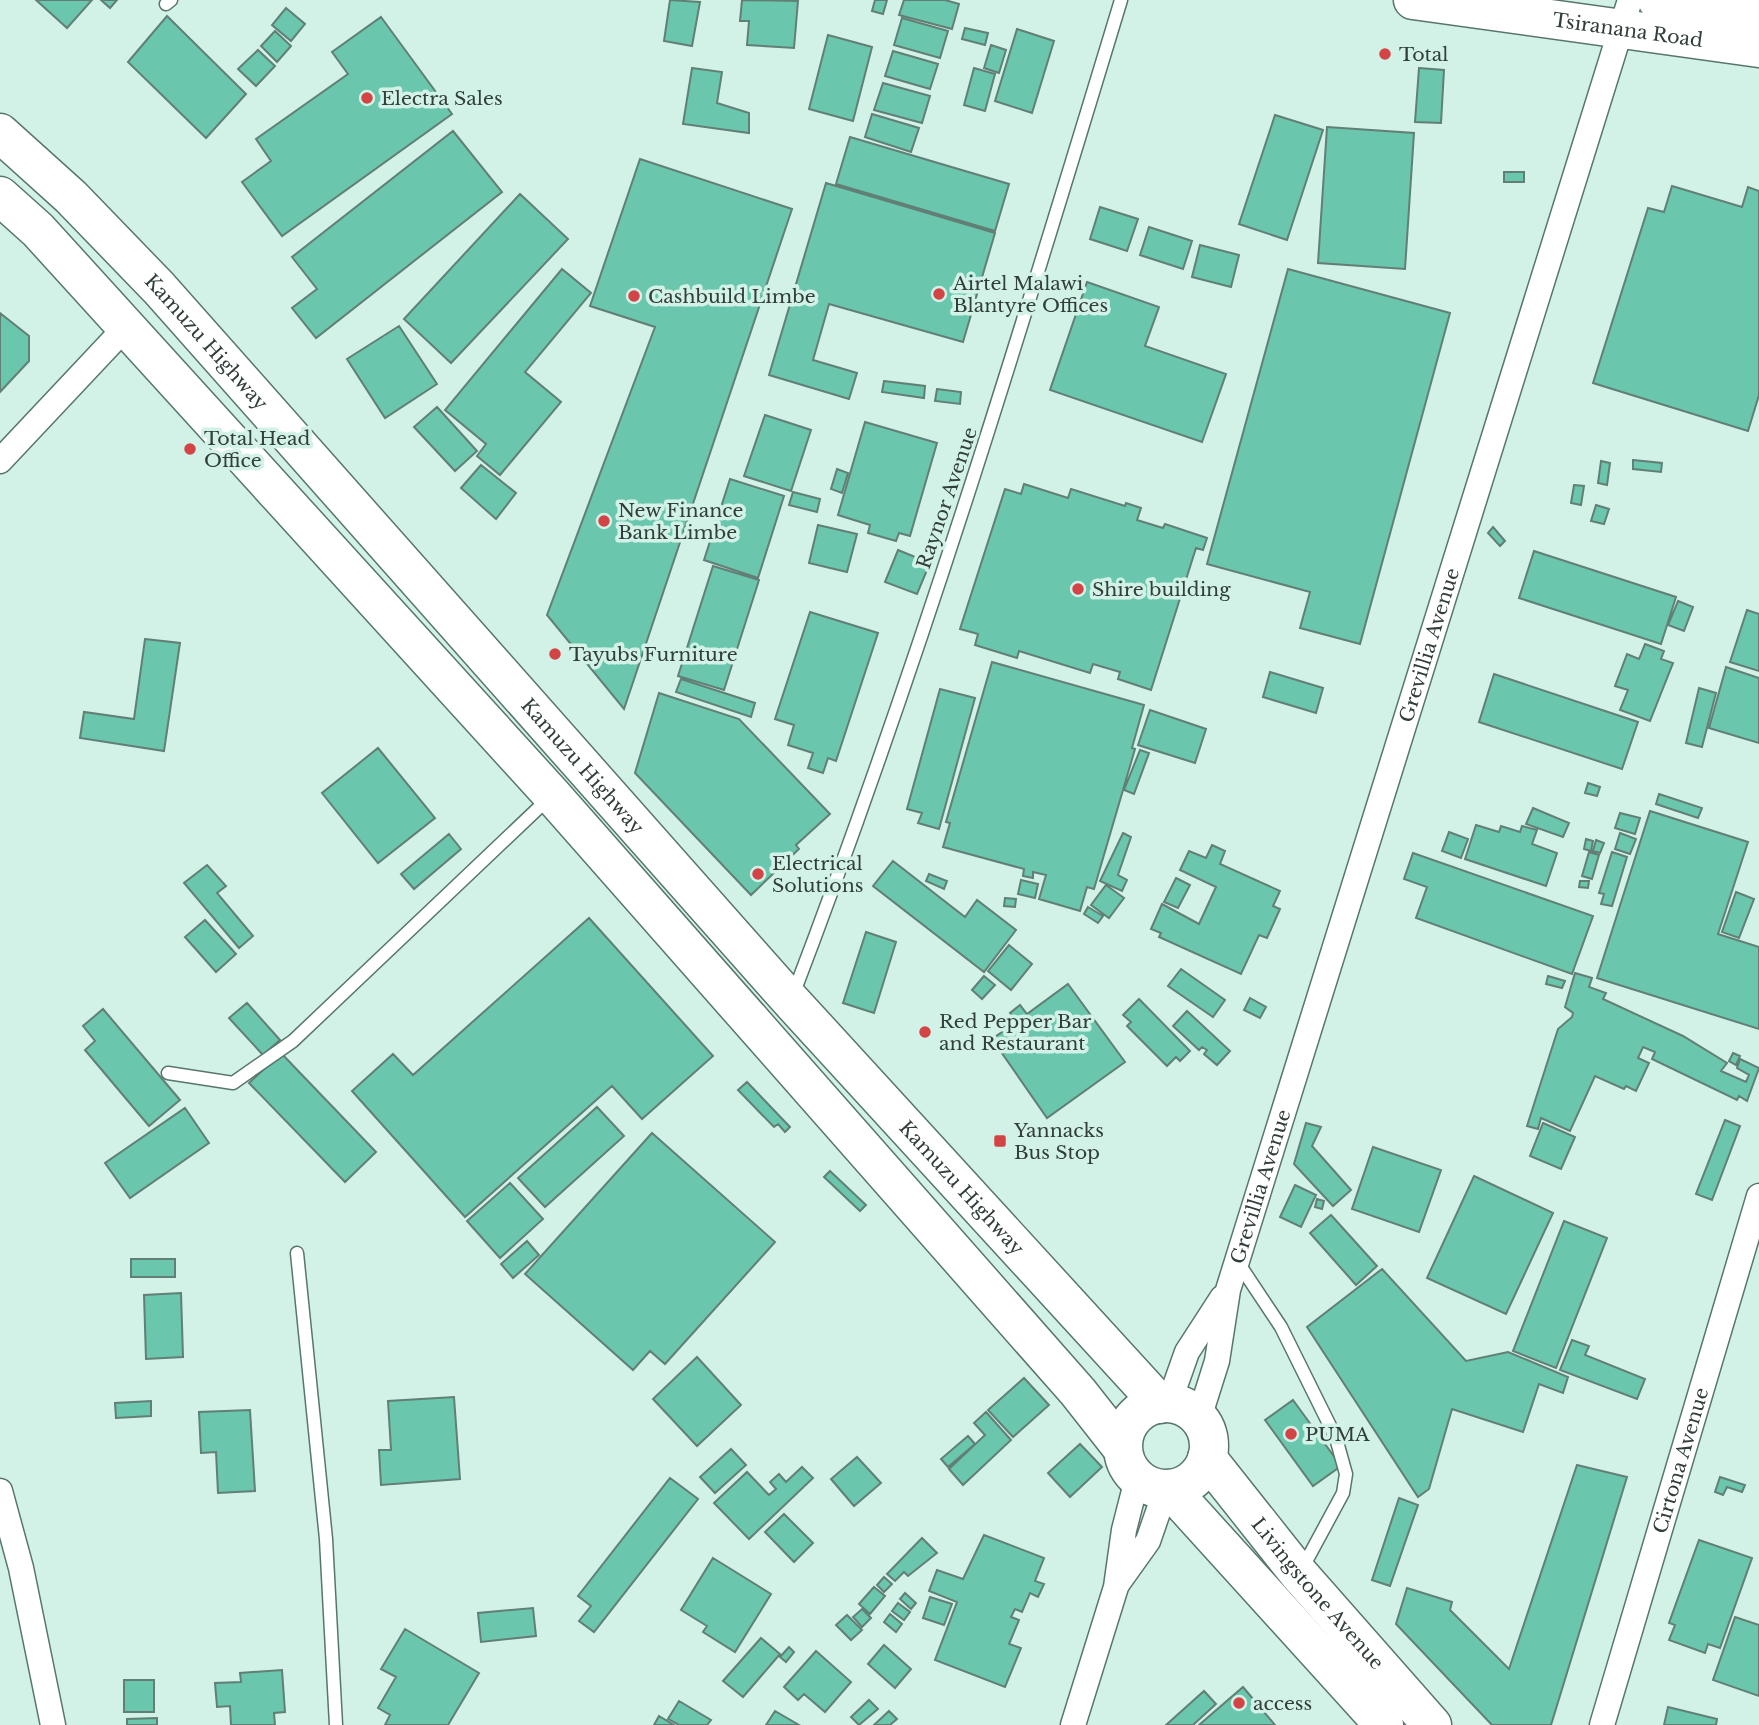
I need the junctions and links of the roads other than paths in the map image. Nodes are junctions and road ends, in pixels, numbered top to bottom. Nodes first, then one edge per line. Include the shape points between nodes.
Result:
1 (1121, 0) edge
2 (1413, 0) edge
3 (1674, 10) edge
4 (1759, 13) edge
5 (1626, 14) edge
6 (1759, 47) edge
7 (0, 133) edge
8 (0, 196) edge
9 (126, 327) junction
10 (0, 461) edge
11 (552, 795) junction
12 (790, 1002) junction
13 (168, 1073) dead end
14 (1759, 1196) edge
15 (298, 1254) dead end
16 (1237, 1261) junction
17 (1176, 1409) junction
18 (1208, 1458) junction
19 (1149, 1476) junction
20 (0, 1491) edge
21 (1299, 1574) junction
22 (53, 1725) edge
23 (336, 1725) edge
24 (1073, 1725) edge
25 (1384, 1725) edge
26 (1432, 1725) edge
27 (1602, 1725) edge

1 - 12 lane, Raynor Avenue via 999,404 848,852
2 - 5 highway, Tsiranana Road
3 - 4 highway, Tsiranana Road
3 - 5 highway, Tsiranana Road
3 - 6 highway, Tsiranana Road
5 - 16 street, Grevillia Avenue
7 - 12 highway, Kamuzu Highway via 71,197 159,288
8 - 9 highway via 38,230
9 - 10 street
9 - 11 highway
11 - 13 lane via 293,1041 233,1083
11 - 19 highway
12 - 17 highway, Kamuzu Highway
14 - 27 street, Cirtona Avenue
15 - 23 lane via 326,1539
16 - 17 street, Grevillia Avenue via 1228,1290 1187,1352
16 - 21 lane via 1280,1326 1336,1438 1346,1474 1343,1493
17 - 18 highway via 1209,1444
17 - 19 highway via 1139,1412 1130,1422
18 - 19 highway via 1190,1482
18 - 21 highway, Livingstone Avenue
19 - 24 street via 1124,1530 1116,1587
19 - 25 highway, Livingstone Avenue
20 - 22 street
21 - 26 highway, Livingstone Avenue

